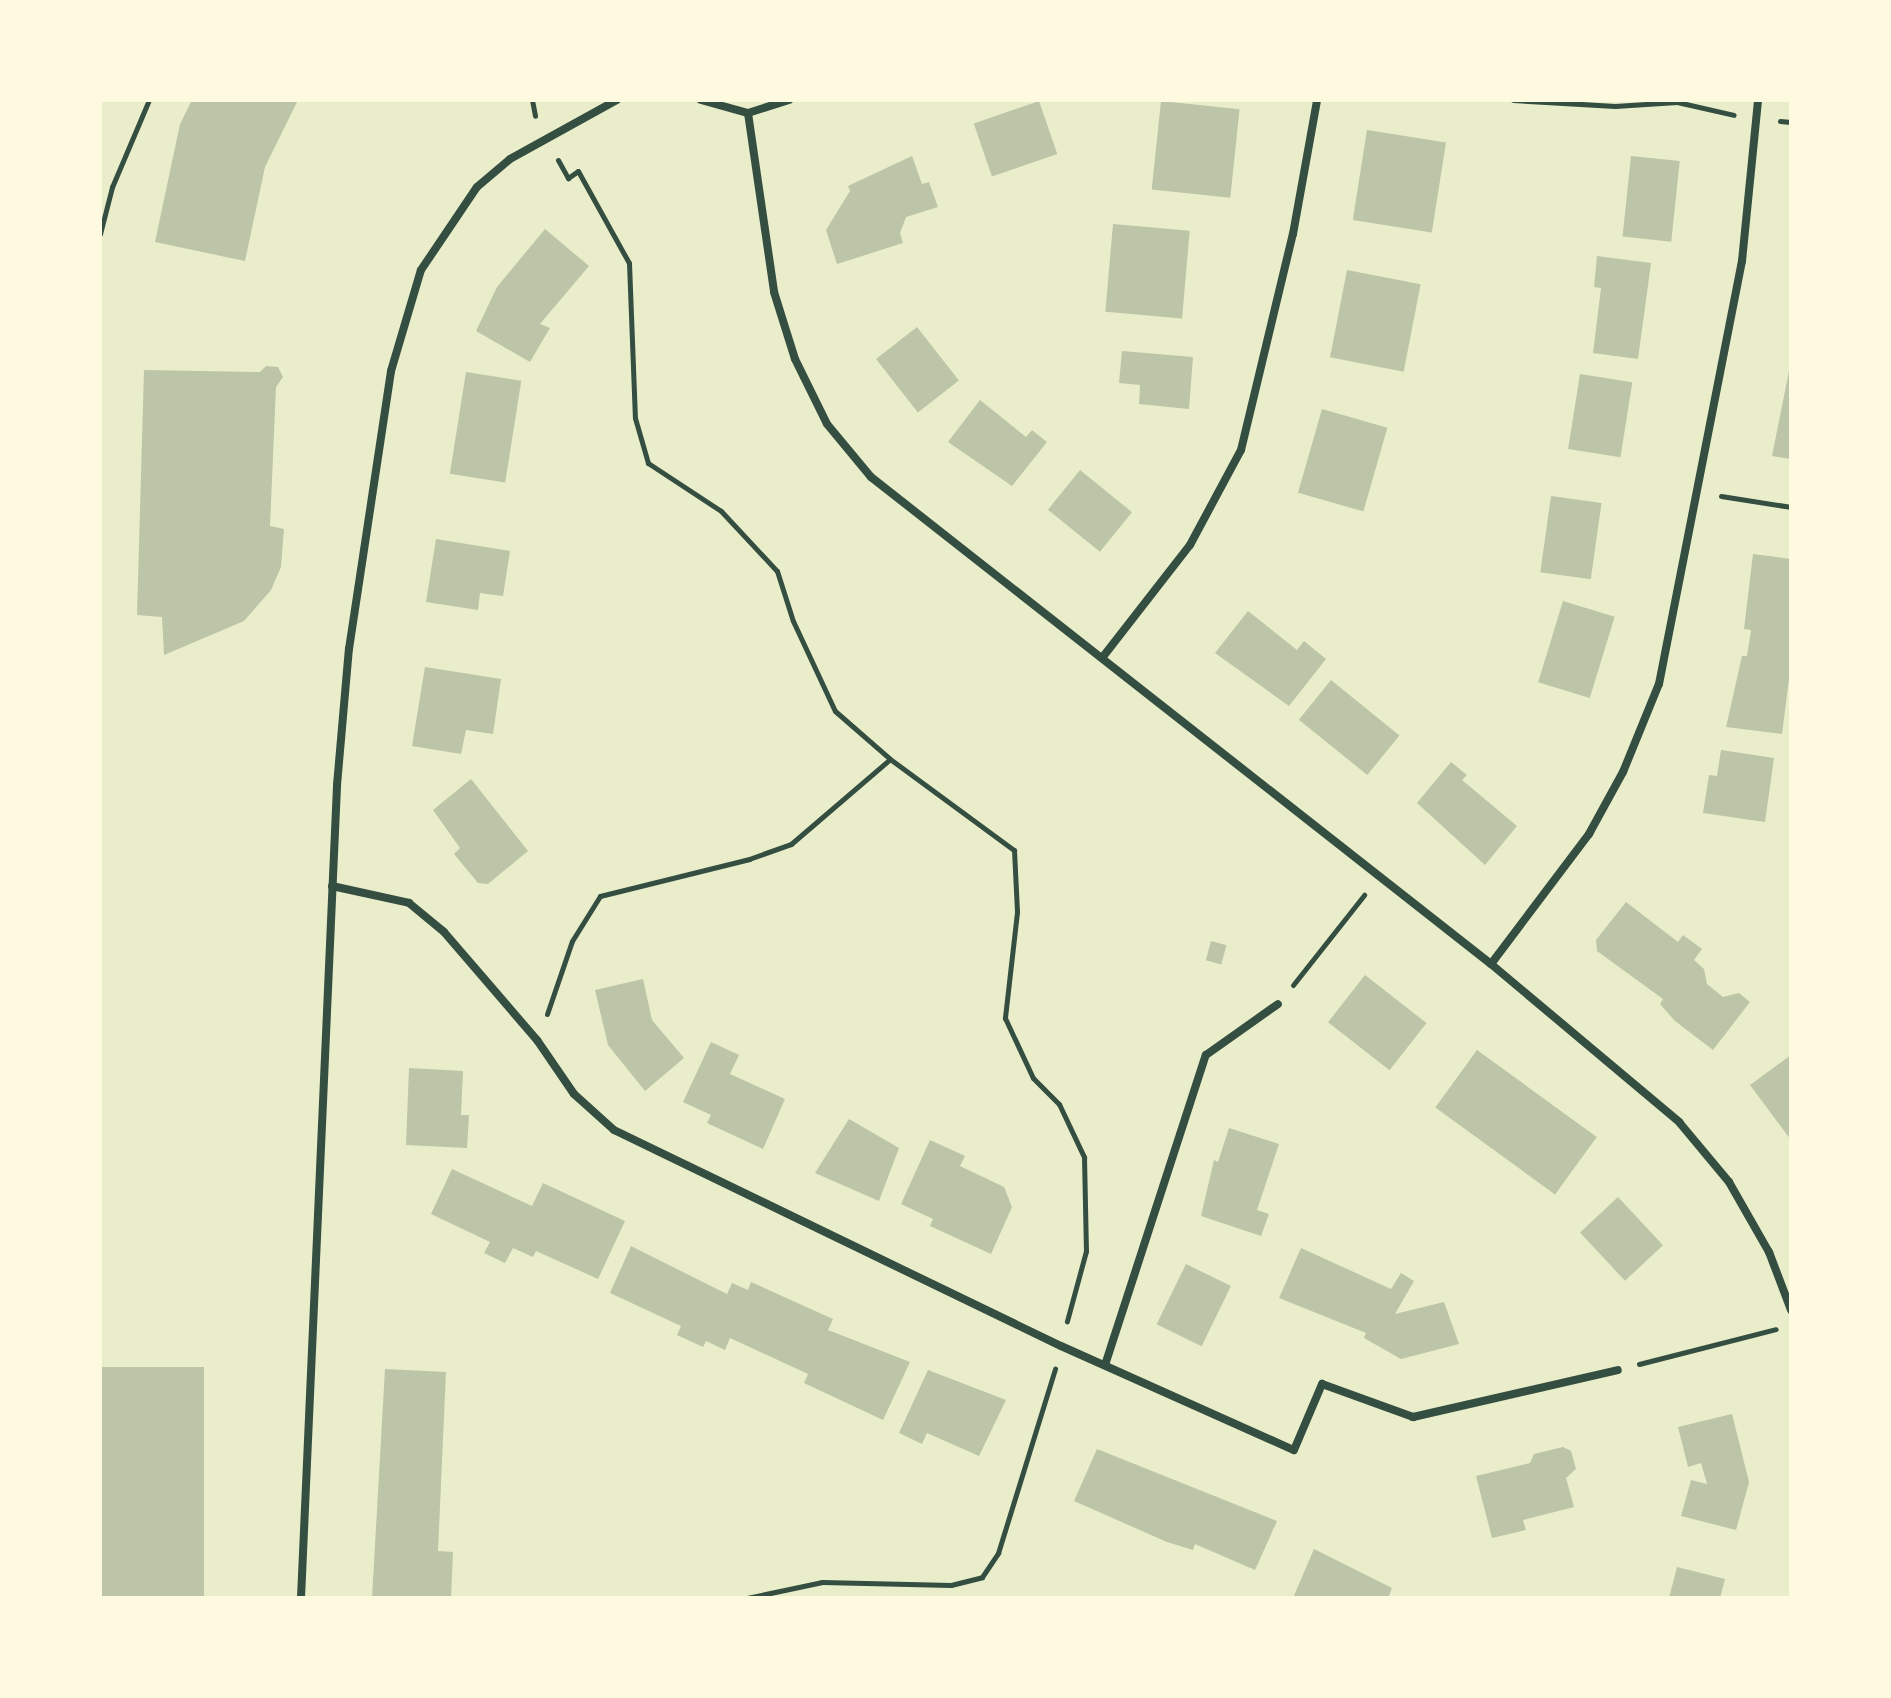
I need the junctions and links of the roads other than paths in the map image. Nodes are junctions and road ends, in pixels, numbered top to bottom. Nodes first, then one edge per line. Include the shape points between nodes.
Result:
1 (617, 100) edge
2 (701, 100) edge
3 (789, 100) edge
4 (1317, 100) edge
5 (1758, 100) edge
6 (748, 113) junction
7 (1102, 658) junction
8 (332, 886) junction
9 (1491, 964) junction
10 (1278, 1004) road end
11 (1791, 1310) edge
12 (1105, 1365) junction
13 (1618, 1370) road end
14 (301, 1598) edge

1 - 8 street via 499,168 450,221 421,270 403,320 369,496 349,649
2 - 6 street
3 - 6 street
4 - 7 street via 1290,249 1241,450 1190,545
5 - 9 street via 1742,261 1659,684 1623,772 1589,834
6 - 7 street via 774,292 795,359 827,424 871,477
7 - 9 street
8 - 12 street via 409,903 444,932 537,1040 574,1094 614,1130
8 - 14 street
9 - 11 street via 1679,1122 1729,1182 1769,1252
10 - 12 street via 1206,1055
12 - 13 street via 1294,1450 1322,1384 1413,1417

